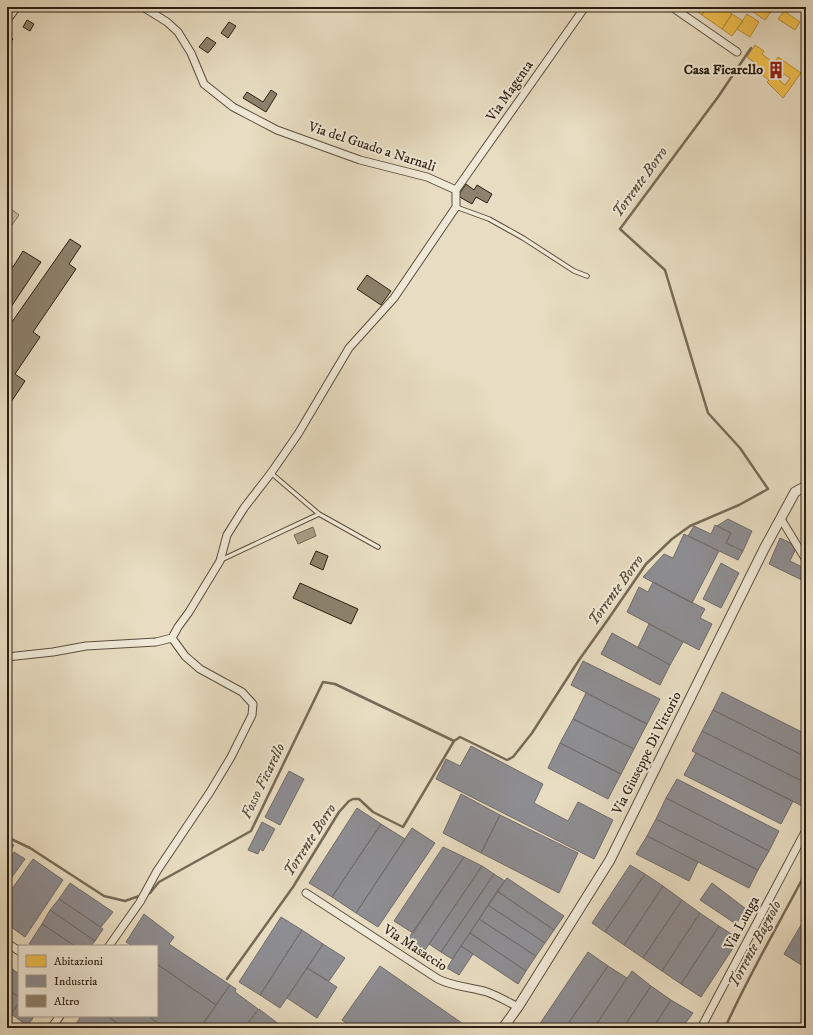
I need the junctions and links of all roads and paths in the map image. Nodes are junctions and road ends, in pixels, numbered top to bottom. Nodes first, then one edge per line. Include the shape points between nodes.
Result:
1 (19, 7) edge
2 (143, 7) edge
3 (585, 7) edge
4 (672, 7) edge
5 (7, 23) edge
6 (737, 52) dead end
7 (456, 190) junction
8 (456, 207) junction
9 (587, 276) dead end
10 (271, 473) junction
11 (806, 486) edge
12 (319, 514) junction
13 (781, 519) junction
14 (378, 547) dead end
15 (806, 560) edge
16 (220, 561) junction
17 (172, 638) junction
18 (7, 657) edge
19 (806, 830) edge
20 (306, 893) dead end
21 (7, 943) edge
22 (110, 945) edge
23 (18, 950) edge
24 (518, 1007) junction
25 (59, 1017) edge
26 (51, 1028) edge
27 (503, 1028) edge
28 (701, 1028) edge

1 - 5 lane
2 - 7 street, Via del Guado a Narnali via 178,32 191,53 204,84 233,107 277,130 360,160 427,177
3 - 7 street, Via Magenta
4 - 6 street
7 - 8 street
8 - 9 lane via 489,218 574,271
8 - 10 street via 394,298 348,348 298,434
10 - 12 lane
10 - 16 street via 236,521 228,535
11 - 13 street, Via Giuseppe Di Vittorio via 795,492
12 - 14 lane
12 - 16 lane
13 - 15 street
13 - 24 street, Via Giuseppe Di Vittorio via 610,860
16 - 17 street
17 - 18 street via 156,642 86,646
17 - 22 street via 185,656 200,669 242,692 252,704 252,714 210,792
19 - 28 street, Via Lunga
20 - 24 street, Via Masaccio via 438,979 486,992
21 - 23 street
24 - 27 street, Via Giuseppe Di Vittorio
25 - 26 street

